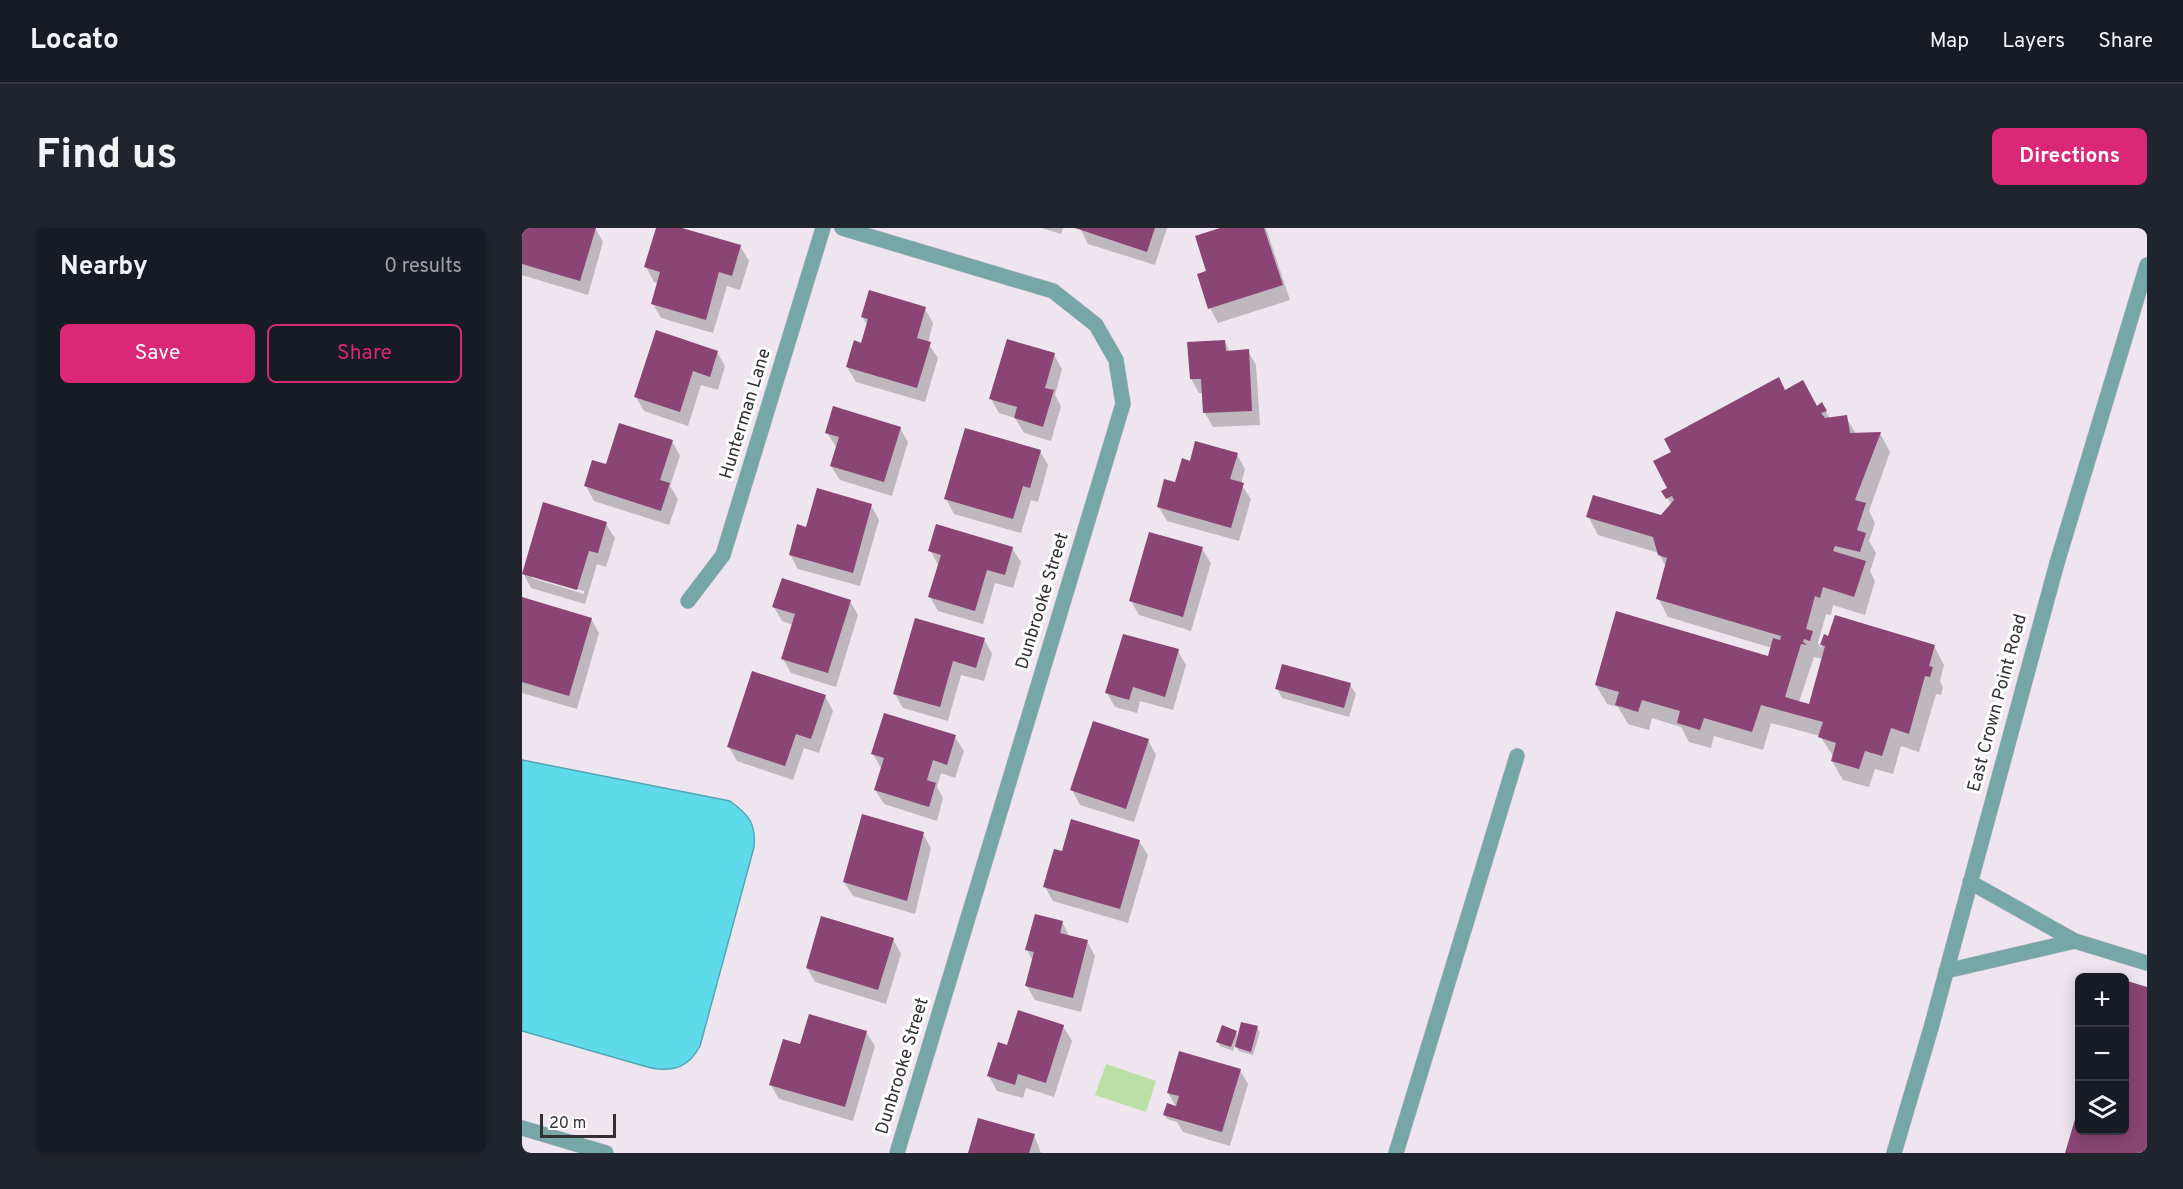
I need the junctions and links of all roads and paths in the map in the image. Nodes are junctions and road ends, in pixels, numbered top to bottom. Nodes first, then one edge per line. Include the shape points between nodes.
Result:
1 (823, 228) edge
2 (842, 228) edge
3 (2147, 265) edge
4 (688, 601) dead end
5 (1517, 756) dead end
6 (1970, 882) junction
7 (2075, 941) junction
8 (2147, 963) edge
9 (1946, 971) junction
10 (522, 1128) edge
11 (606, 1153) edge
12 (897, 1153) edge
13 (1396, 1153) edge
14 (1894, 1153) edge

1 - 4 street, Hunterman Lane via 723,555
2 - 12 street, Dunbrooke Street via 1053,291 1096,325 1116,360 1123,404
3 - 6 street, East Crown Point Road via 2057,563
5 - 13 street
6 - 7 street
6 - 9 street, East Crown Point Road
7 - 8 street
7 - 9 street
9 - 14 street, East Crown Point Road
10 - 11 street

